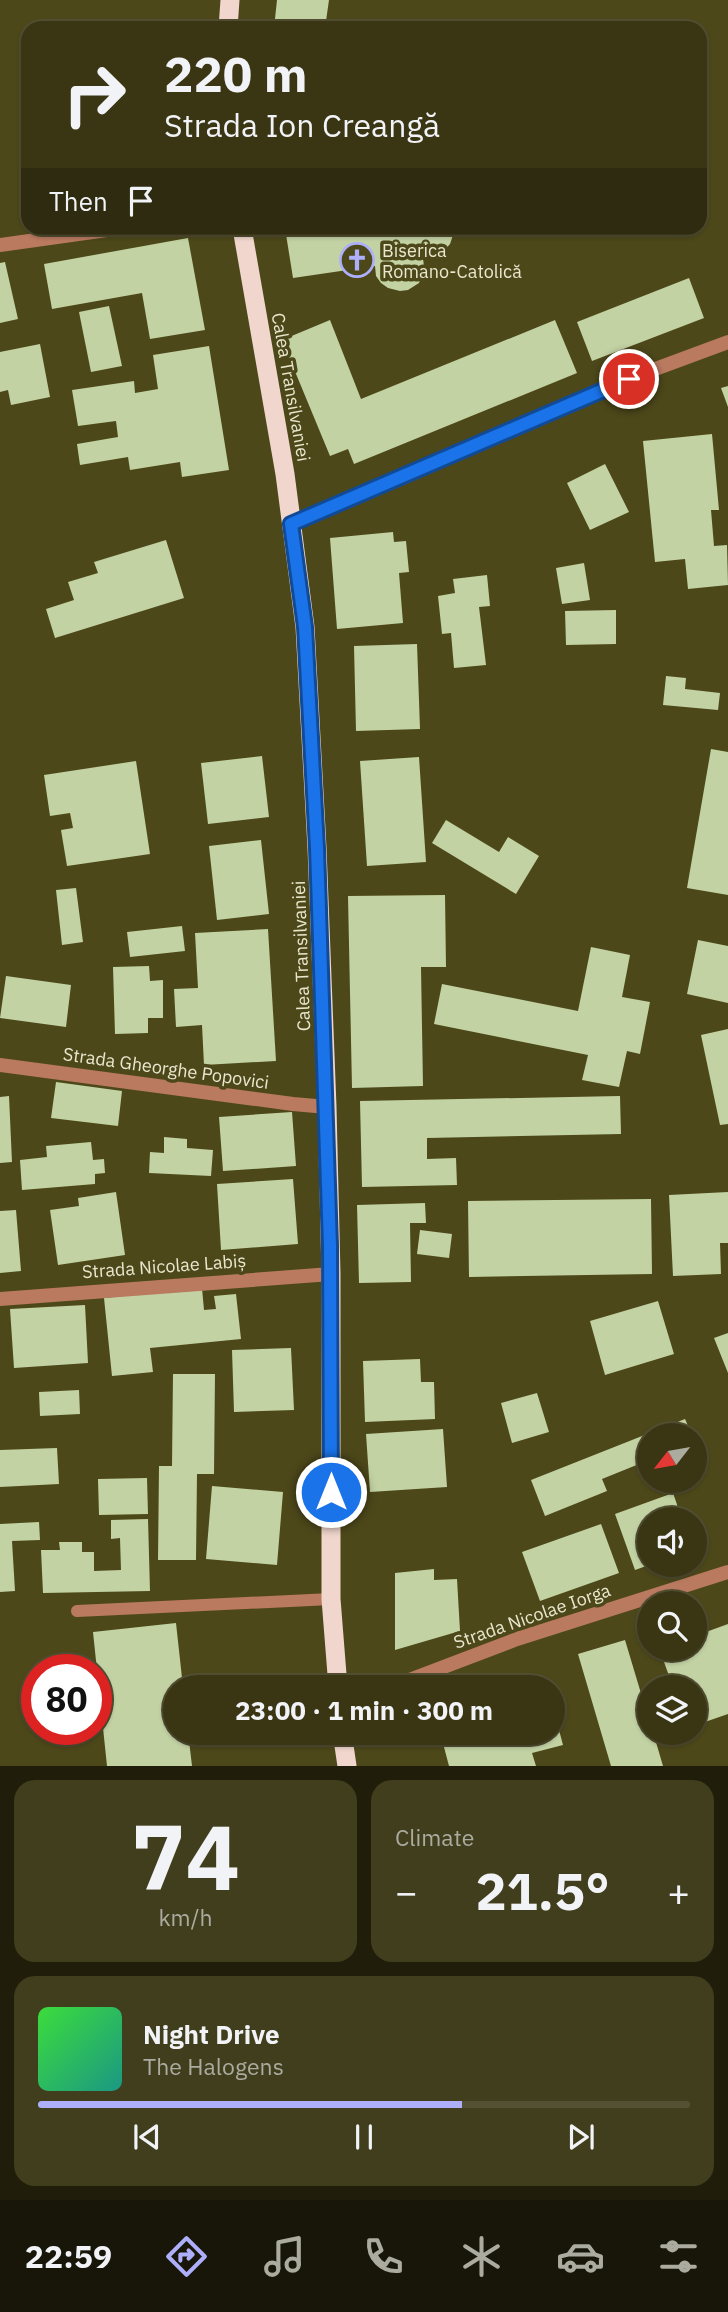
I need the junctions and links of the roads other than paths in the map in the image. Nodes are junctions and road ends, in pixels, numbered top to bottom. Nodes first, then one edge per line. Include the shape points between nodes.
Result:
1 (230, 0) edge
2 (229, 21) edge
3 (71, 235) edge
4 (243, 235) edge
5 (0, 245) edge
6 (728, 342) edge
7 (291, 524) junction
8 (0, 1065) edge
9 (327, 1107) junction
10 (331, 1274) junction
11 (0, 1299) edge
12 (728, 1572) edge
13 (331, 1599) junction
14 (77, 1611) dead end
15 (337, 1675) edge
16 (422, 1675) edge
17 (344, 1745) edge
18 (347, 1766) edge

1 - 2 highway
3 - 5 street
4 - 7 highway, Calea Transilvaniei
6 - 7 street via 604,388
7 - 9 highway, Calea Transilvaniei via 305,627
8 - 9 street, Strada Gheorghe Popovici
9 - 10 highway, Calea Transilvaniei
10 - 11 street, Strada Nicolae Labiș
10 - 13 highway, Calea Transilvaniei
12 - 16 street, Strada Nicolae Iorga via 517,1639
13 - 14 lane
13 - 15 highway, Calea Transilvaniei
17 - 18 highway

